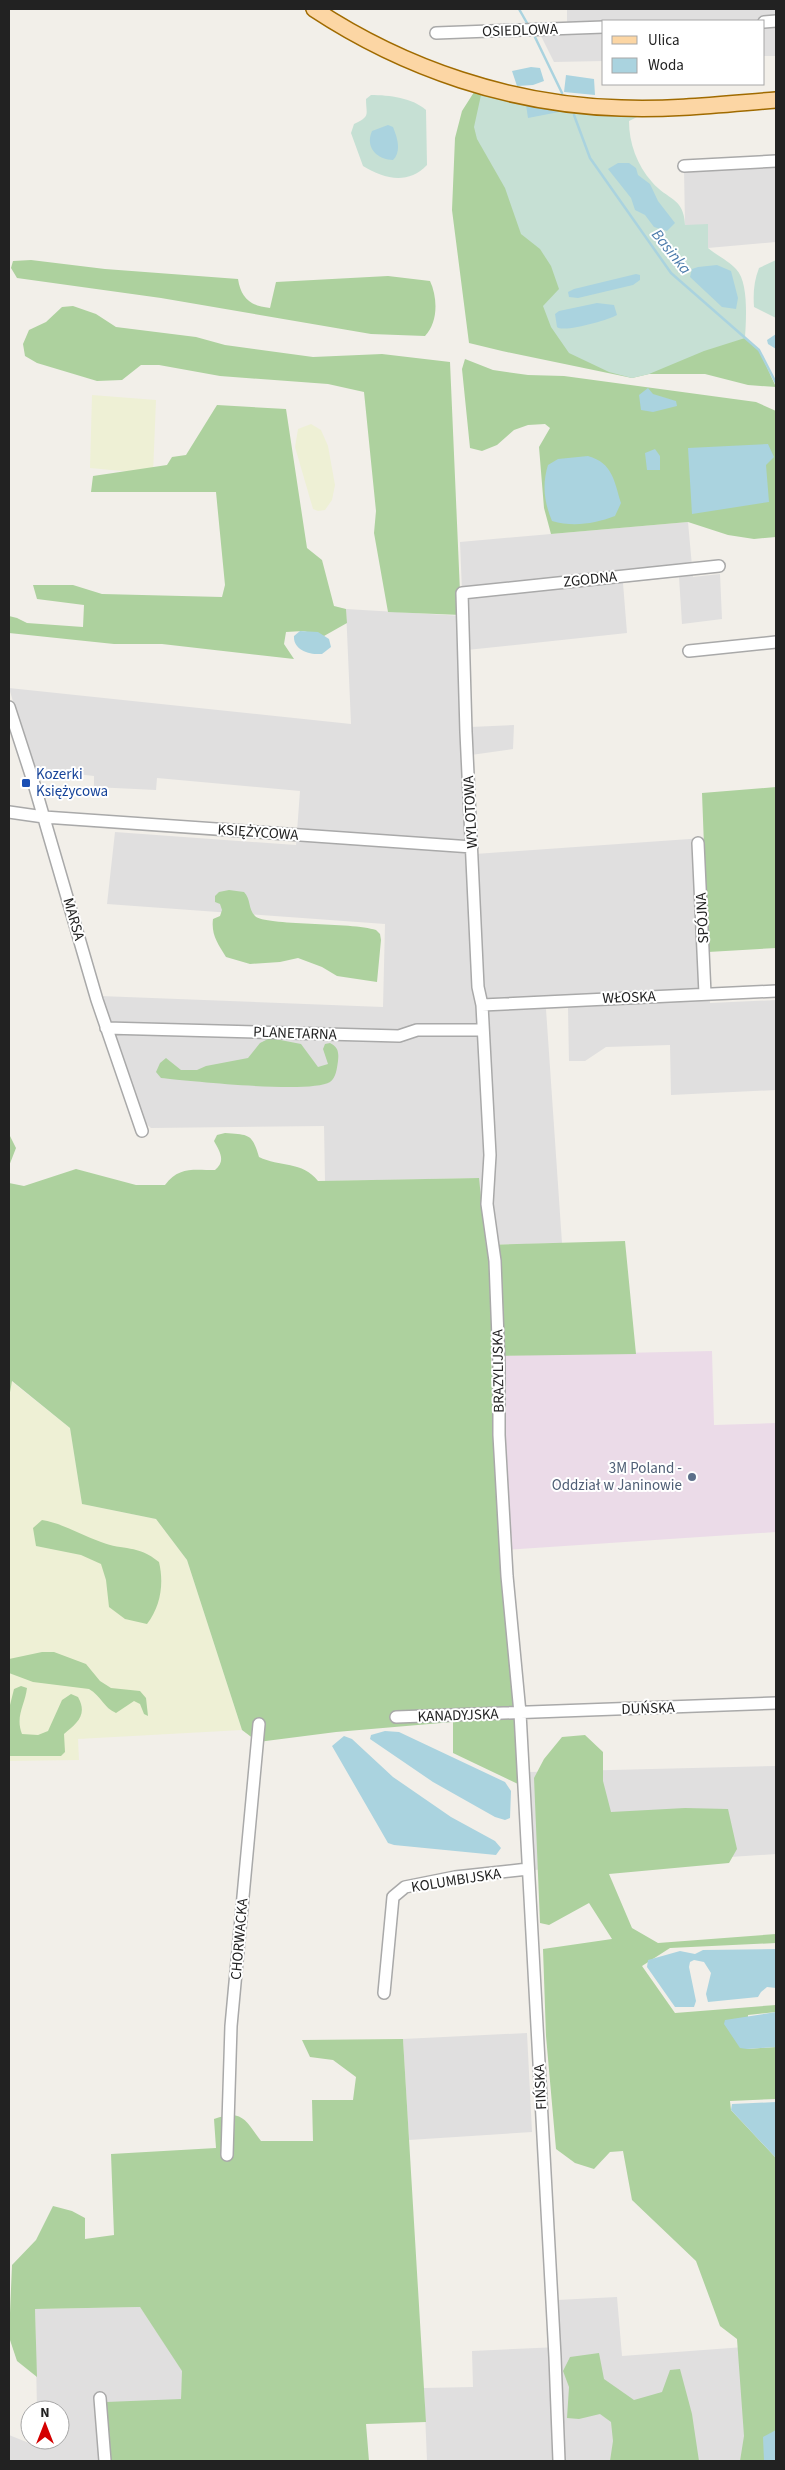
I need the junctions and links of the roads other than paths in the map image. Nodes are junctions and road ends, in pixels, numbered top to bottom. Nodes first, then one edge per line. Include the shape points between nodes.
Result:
1 (314, 9) edge
2 (602, 26) edge
3 (436, 33) dead end
4 (776, 100) edge
5 (776, 161) edge
6 (684, 166) dead end
7 (718, 566) dead end
8 (462, 593) joint
9 (776, 642) edge
10 (689, 651) dead end
11 (9, 707) edge
12 (9, 812) edge
13 (44, 817) junction
14 (698, 842) dead end
15 (472, 847) junction
16 (776, 991) edge
17 (705, 994) junction
18 (482, 1005) junction
19 (106, 1028) junction
20 (483, 1030) junction
21 (142, 1131) dead end
22 (776, 1704) edge
23 (520, 1713) junction
24 (396, 1717) dead end
25 (259, 1724) dead end
26 (528, 1869) junction
27 (384, 1994) dead end
28 (227, 2155) dead end
29 (100, 2398) dead end
30 (105, 2461) edge
31 (559, 2461) edge

1 - 4 main road via 394,54 455,78 526,97 597,107 641,108
2 - 3 street, OSIEDLOWA
5 - 6 street
7 - 8 street, ZGODNA
8 - 15 street, WYLOTOWA
9 - 10 street
11 - 13 street, MARSA
12 - 13 street, KSIĘŻYCOWA
13 - 15 street, KSIĘŻYCOWA
13 - 19 street, MARSA
14 - 17 street, SPÓJNA
15 - 18 street, WYLOTOWA via 478,987
16 - 17 street, WŁOSKA
17 - 18 street, WŁOSKA
18 - 20 street, WYLOTOWA
19 - 20 street, PLANETARNA via 399,1036 417,1030
19 - 21 street, MARSA
20 - 23 street, BRAZYLIJSKA via 490,1155 487,1204 496,1261 500,1464
22 - 23 street, DUŃSKA
23 - 24 street, KANADYJSKA
23 - 26 street, FIŃSKA
25 - 28 street, CHORWACKA via 231,2026
26 - 27 street, KOLUMBIJSKA via 455,1877 405,1887 393,1897
26 - 31 street, FIŃSKA
29 - 30 street

